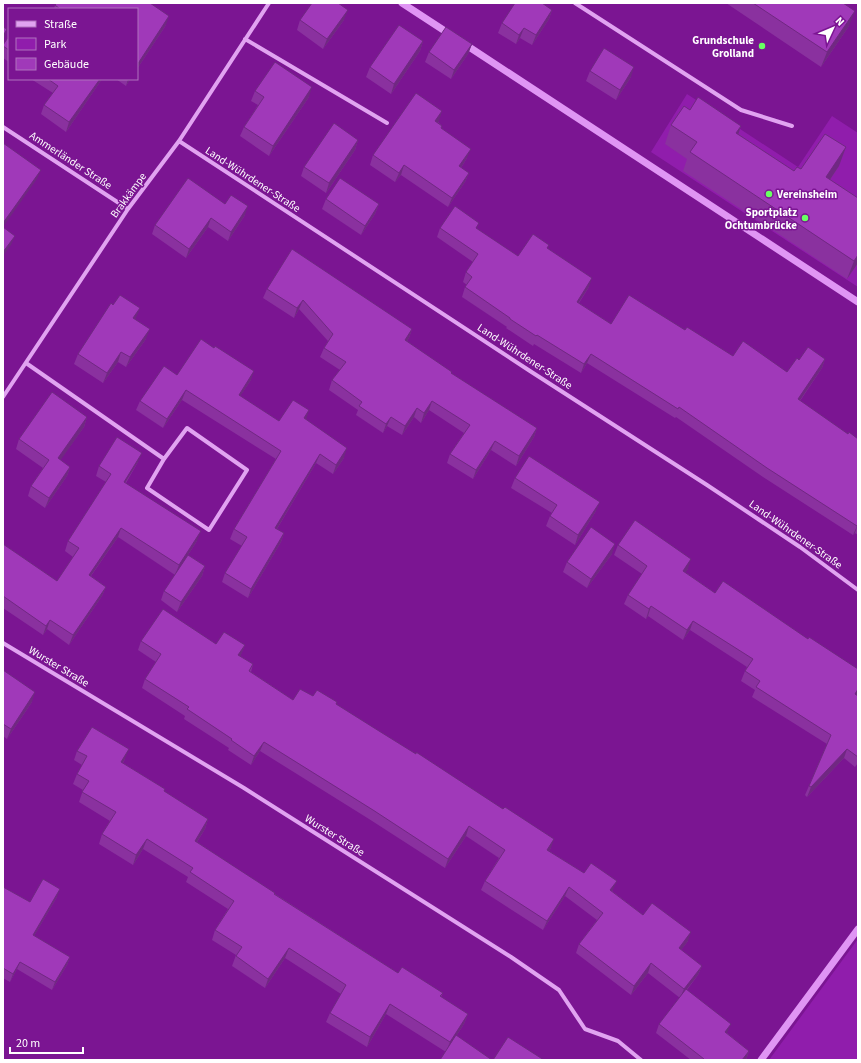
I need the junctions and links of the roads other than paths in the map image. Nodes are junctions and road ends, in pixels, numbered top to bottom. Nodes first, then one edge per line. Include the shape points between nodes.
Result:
1 (269, 3) edge
2 (575, 3) edge
3 (245, 39) junction
4 (387, 123) dead end
5 (792, 126) dead end
6 (3, 127) edge
7 (179, 141) junction
8 (128, 209) junction
9 (26, 363) junction
10 (3, 397) edge
11 (164, 459) junction
12 (858, 590) edge
13 (3, 643) edge
14 (641, 1060) edge

1 - 3 street, Brakkämpe
2 - 5 street via 741,110
3 - 4 street
3 - 7 street, Brakkämpe
6 - 8 street, Ammerländer Straße
7 - 8 street, Brakkämpe
7 - 12 street, Land-Wührdener-Straße via 714,489
8 - 9 street, Brakkämpe
9 - 10 street, Brakkämpe
9 - 11 street
11 - 11 street via 147,488 208,530 247,470 187,428
13 - 14 street, Wurster Straße via 244,788 511,957 559,990 585,1030 618,1042

